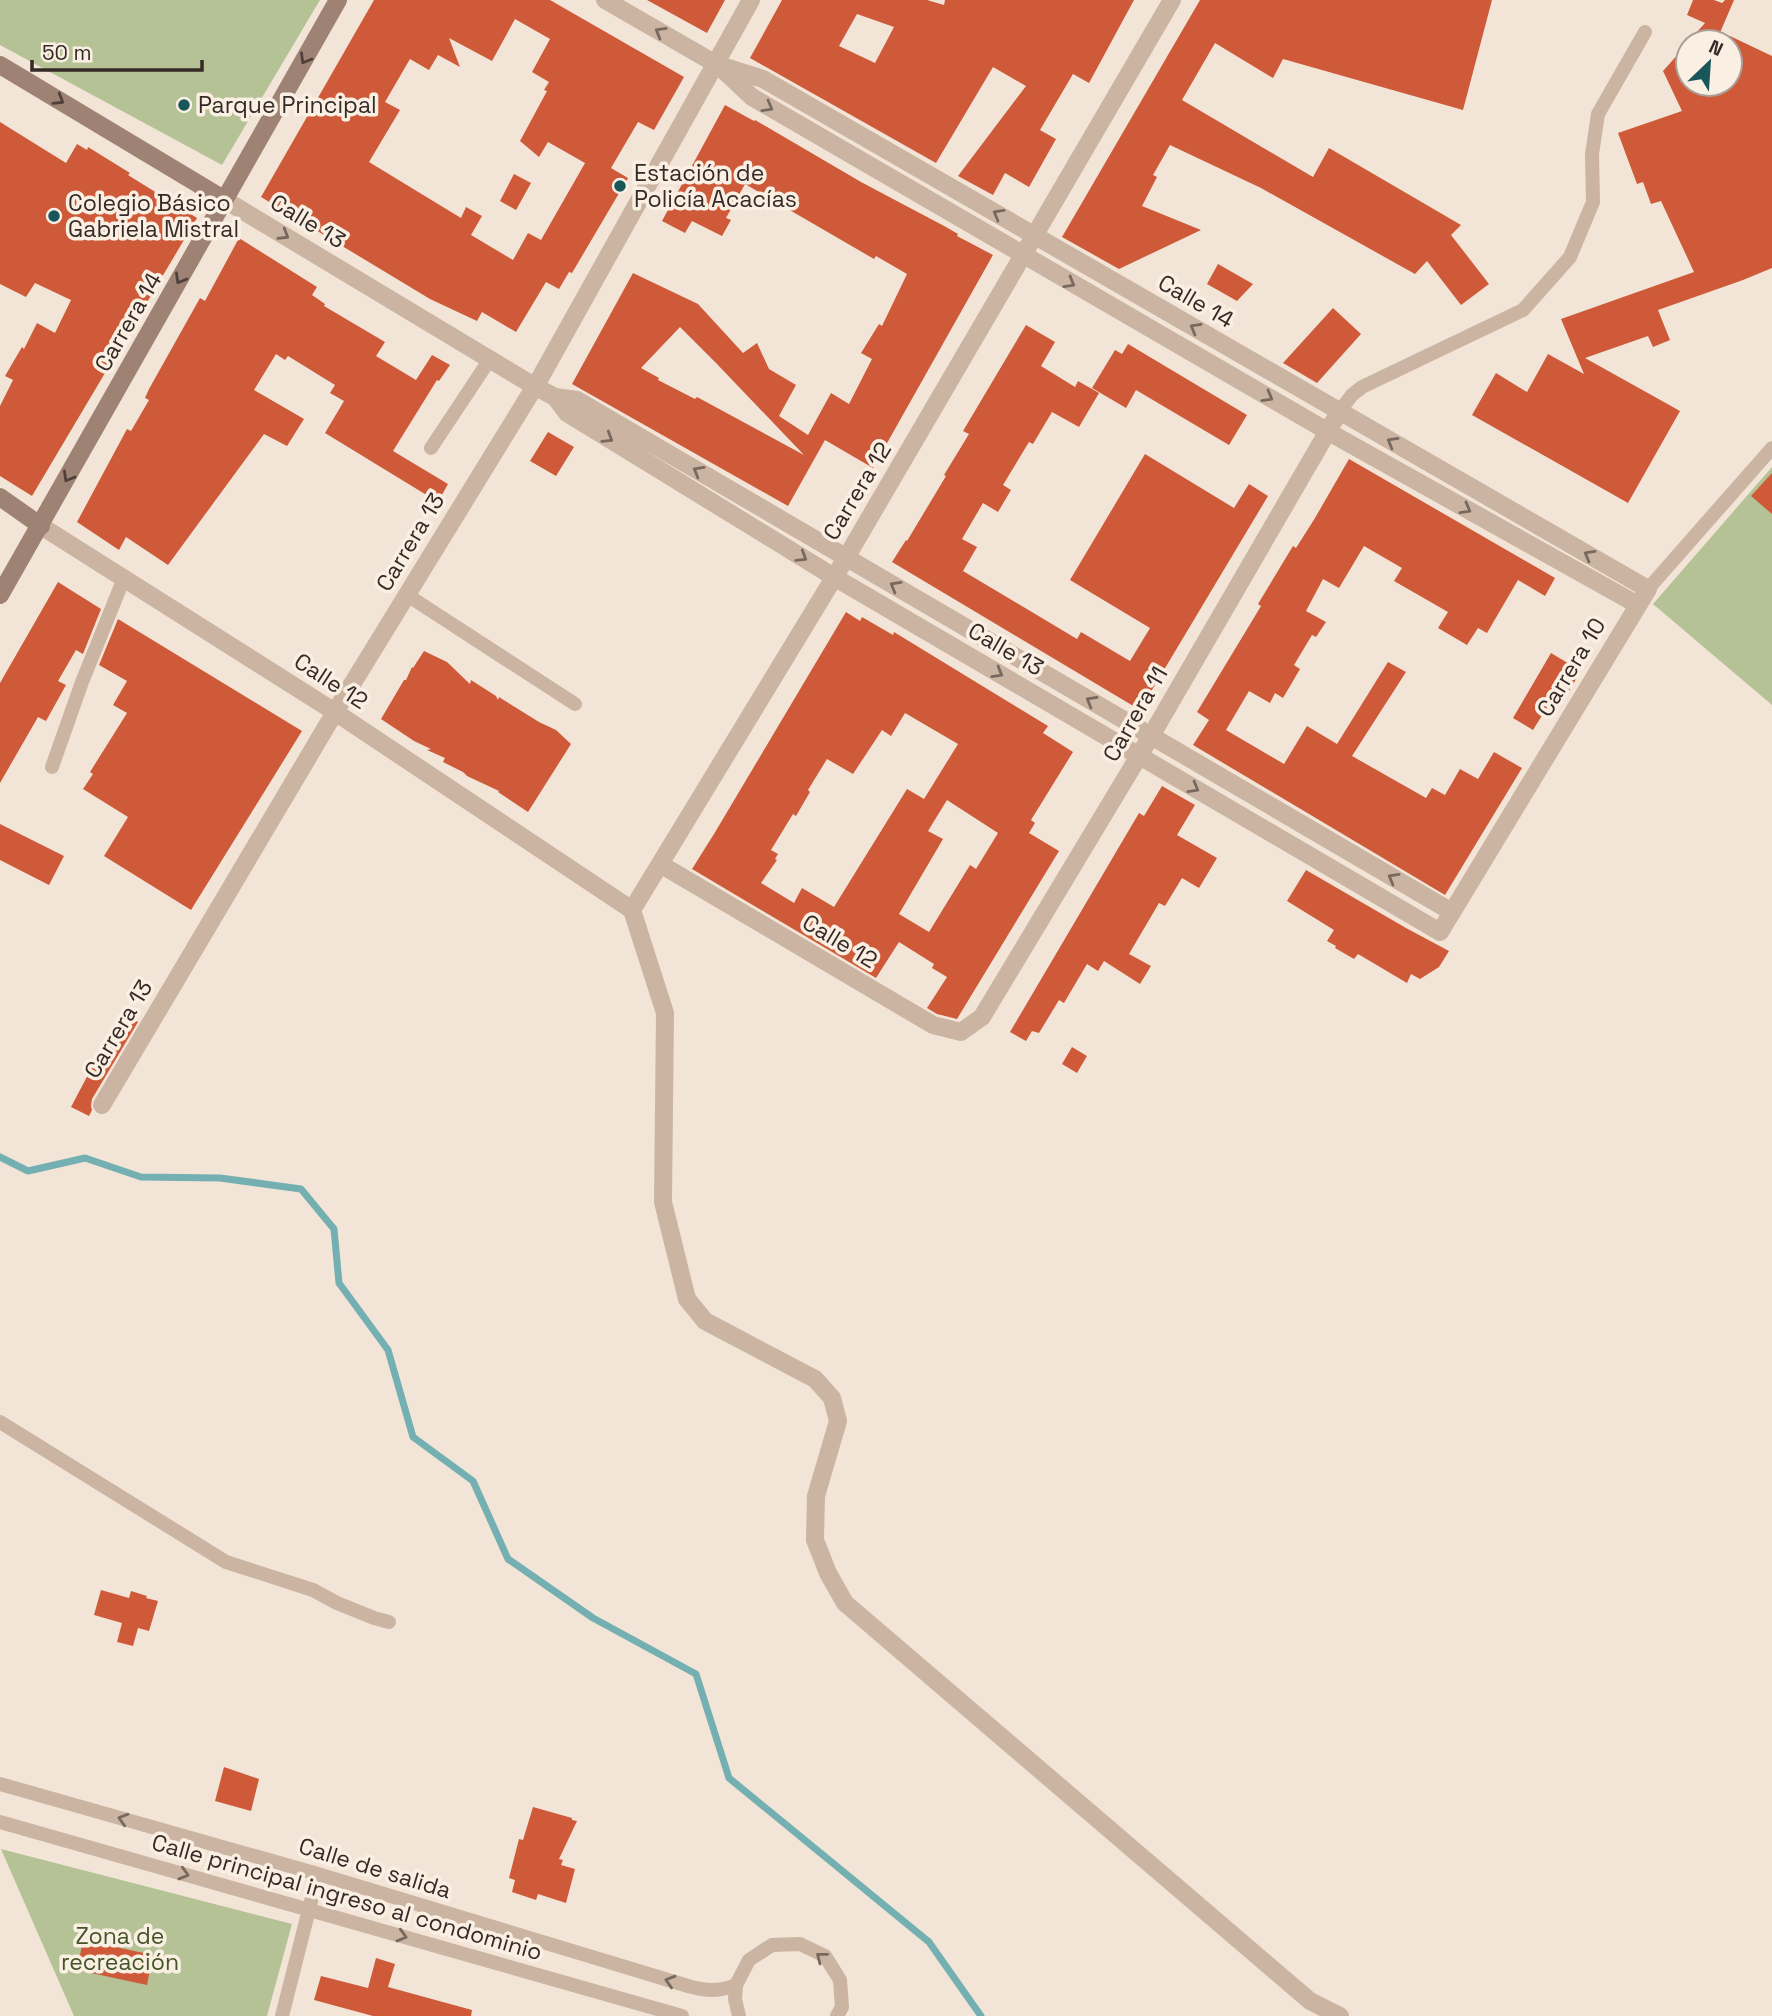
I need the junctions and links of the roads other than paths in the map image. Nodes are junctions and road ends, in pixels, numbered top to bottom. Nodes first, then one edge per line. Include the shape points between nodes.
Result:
1 (338, 0) edge
2 (605, 0) edge
3 (751, 0) edge
4 (1172, 0) edge
5 (1645, 32) dead end
6 (716, 64) junction
7 (0, 65) edge
8 (225, 200) junction
9 (1036, 236) junction
10 (1024, 256) junction
11 (490, 359) junction
12 (534, 386) junction
13 (555, 397) junction
14 (1339, 412) junction
15 (1327, 431) junction
16 (431, 448) dead end
17 (1772, 449) edge
18 (0, 497) edge
19 (41, 526) junction
20 (846, 558) junction
21 (834, 577) junction
22 (124, 578) junction
23 (1648, 589) junction
24 (0, 595) edge
25 (407, 595) junction
26 (1638, 605) junction
27 (575, 704) dead end
28 (335, 712) junction
29 (1152, 736) junction
30 (1140, 756) junction
31 (52, 767) dead end
32 (660, 864) junction
33 (632, 911) junction
34 (1452, 912) junction
35 (1440, 932) joint
36 (961, 1032) joint
37 (102, 1105) dead end
38 (0, 1422) edge
39 (389, 1622) dead end
40 (0, 1784) edge
41 (0, 1822) edge
42 (318, 1874) junction
43 (309, 1909) junction
44 (736, 1984) junction
45 (282, 2016) edge
46 (682, 2016) edge
47 (739, 2016) edge
48 (838, 2016) edge
49 (1340, 2016) edge

1 -> 8 street, Carrera 14
6 -> 2 street, Calle 14
3 - 6 street, Carrera 13
4 - 9 street, Carrera 12
5 - 14 lane via 1598,114 1592,154 1593,202 1570,257 1523,310 1362,387
9 -> 6 street, Calle 14 via 763,79
6 -> 10 street, Calle 14 via 752,97
6 - 12 street, Carrera 13
7 -> 8 street, Calle 13
8 -> 11 street, Calle 13
8 -> 19 street, Carrera 14
9 - 10 street, Carrera 12
14 -> 9 street, Calle 14
10 -> 15 street, Calle 14
10 - 20 street, Carrera 12
11 - 12 street, Calle 13
11 - 16 lane
12 - 13 street, Calle 13
12 - 25 street, Carrera 13
20 -> 13 street, Calle 13 via 577,400
13 -> 21 street, Calle 13 via 567,413
14 - 15 street, Carrera 11
23 -> 14 street, Calle 14
15 -> 26 street, Calle 14
15 - 29 street, Carrera 11
17 - 23 lane, Carrera 10
18 - 19 street, Calle 12
19 - 22 street, Calle 12
19 - 24 street, Carrera 14
20 - 21 street, Carrera 12
29 -> 20 street, Calle 13
21 -> 30 street, Calle 13
21 - 32 street, Carrera 12
22 - 28 street, Calle 12
22 - 31 lane
23 - 26 street, Carrera 10
25 - 27 lane
25 - 28 street, Carrera 13
26 - 34 street, Carrera 10
28 - 33 street, Calle 12
28 - 37 street, Carrera 13
29 - 30 street, Carrera 11
34 -> 29 street, Calle 13
30 -> 35 street, Calle 13
30 - 36 street, Carrera 11 via 982,1017
32 - 33 street, Carrera 12
32 - 36 street, Calle 12 via 933,1025
33 - 49 street via 665,1013 663,1202 687,1299 705,1321 816,1379 832,1398 838,1421 816,1496 815,1540 845,1603 1310,2001
34 - 35 street, Carrera 10
38 - 39 lane via 226,1562 313,1590
42 -> 40 lane, Calle de salida
41 -> 43 lane, Calle principal ingreso al condominio
42 - 43 lane
44 -> 42 lane, Calle de salida via 722,1991 688,1986
43 - 45 lane
43 -> 46 lane, Calle principal ingreso al condominio
44 - 47 lane
48 -> 44 lane via 840,1980 825,1956 800,1944 772,1945 749,1960

